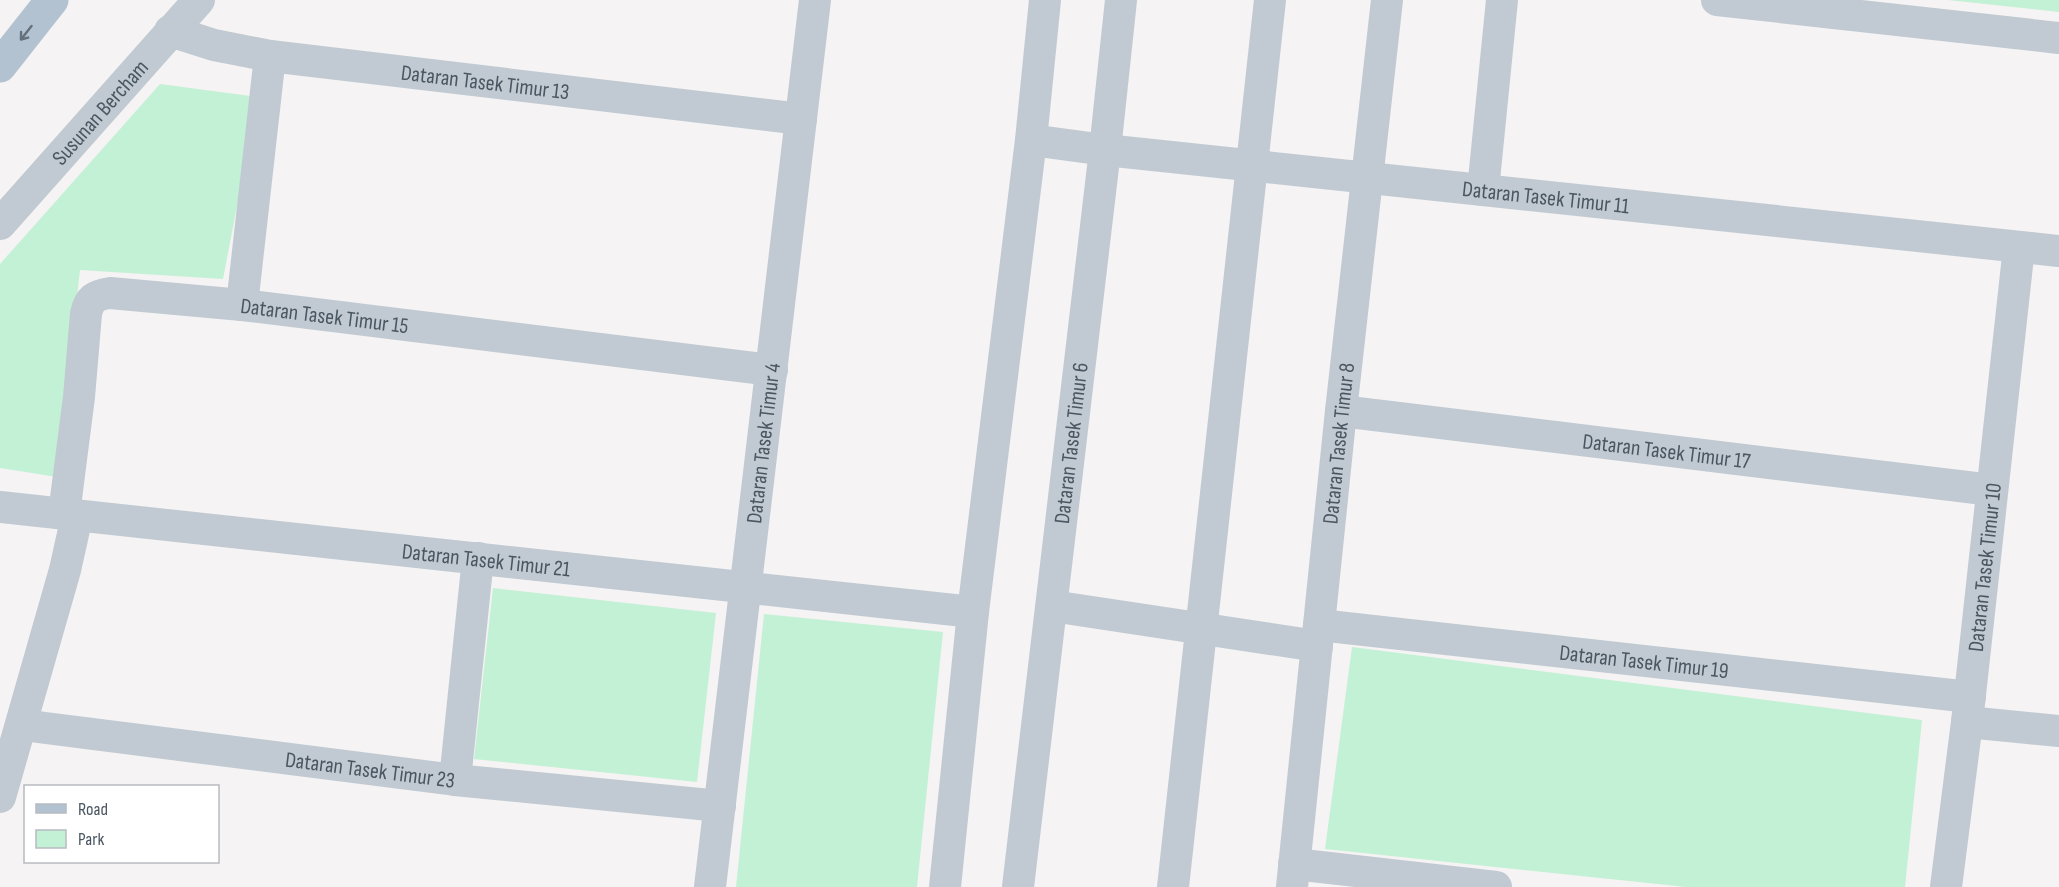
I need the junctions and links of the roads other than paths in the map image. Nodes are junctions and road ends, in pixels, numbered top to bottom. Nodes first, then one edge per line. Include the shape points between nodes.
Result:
1 (23, 0) edge
2 (52, 0) edge
3 (199, 0) edge
4 (814, 0) edge
5 (1045, 0) edge
6 (1121, 0) edge
7 (1270, 0) edge
8 (1387, 0) edge
9 (1502, 0) edge
10 (1717, 0) edge
11 (0, 29) edge
12 (170, 31) junction
13 (2059, 38) edge
14 (270, 56) junction
15 (0, 66) edge
16 (801, 119) junction
17 (1031, 140) junction
18 (1106, 150) junction
19 (1253, 166) junction
20 (1366, 178) junction
21 (1483, 190) junction
22 (0, 224) edge
23 (2019, 247) junction
24 (2059, 251) edge
25 (242, 305) junction
26 (772, 370) junction
27 (1341, 411) junction
28 (1992, 490) junction
29 (0, 507) edge
30 (70, 515) junction
31 (478, 558) junction
32 (746, 588) junction
33 (1052, 606) junction
34 (973, 612) junction
35 (1201, 628) junction
36 (1318, 635) junction
37 (1968, 709) junction
38 (22, 725) junction
39 (2059, 731) edge
40 (455, 780) junction
41 (0, 797) edge
42 (720, 806) junction
43 (1293, 875) edge
44 (711, 887) edge
45 (945, 887) edge
46 (1018, 887) edge
47 (1173, 887) edge
48 (1496, 887) edge
49 (1946, 887) edge

1 - 11 main road
2 -> 15 main road
3 - 12 street, Susunan Bercham
4 - 16 street, Dataran Tasek Timur 4
5 - 17 street
6 - 18 street, Dataran Tasek Timur 6
7 - 19 street
8 - 20 street, Dataran Tasek Timur 8
9 - 21 street
10 - 13 street
12 - 14 street, Dataran Tasek Timur 13
12 - 22 street, Susunan Bercham
14 - 16 street, Dataran Tasek Timur 13
14 - 25 street
16 - 26 street, Dataran Tasek Timur 4
17 - 18 street, Dataran Tasek Timur 11
17 - 34 street
18 - 19 street, Dataran Tasek Timur 11
18 - 33 street, Dataran Tasek Timur 6
19 - 20 street, Dataran Tasek Timur 11
19 - 35 street
20 - 21 street, Dataran Tasek Timur 11
20 - 27 street, Dataran Tasek Timur 8
21 - 23 street, Dataran Tasek Timur 11
23 - 24 street, Dataran Tasek Timur 11
23 - 28 street, Dataran Tasek Timur 10
25 - 26 street, Dataran Tasek Timur 15
25 - 30 street, Dataran Tasek Timur 15 via 111,293 98,294 88,302
26 - 32 street, Dataran Tasek Timur 4
27 - 28 street, Dataran Tasek Timur 17
27 - 36 street, Dataran Tasek Timur 8
28 - 37 street, Dataran Tasek Timur 10
29 - 30 street, Dataran Tasek Timur 21
30 - 31 street, Dataran Tasek Timur 21
30 - 38 street via 65,570
31 - 32 street, Dataran Tasek Timur 21
31 - 40 street
32 - 34 street, Dataran Tasek Timur 21
32 - 42 street, Dataran Tasek Timur 4
33 - 35 street, Dataran Tasek Timur 19
33 - 46 street, Dataran Tasek Timur 6
34 - 45 street
35 - 36 street, Dataran Tasek Timur 19
35 - 47 street
36 - 37 street, Dataran Tasek Timur 19
36 - 43 street, Dataran Tasek Timur 8
37 - 39 street, Dataran Tasek Timur 19
37 - 49 street, Dataran Tasek Timur 10
38 - 40 street, Dataran Tasek Timur 23
38 - 41 street
40 - 42 street, Dataran Tasek Timur 23
42 - 44 street, Dataran Tasek Timur 4
43 - 48 street

